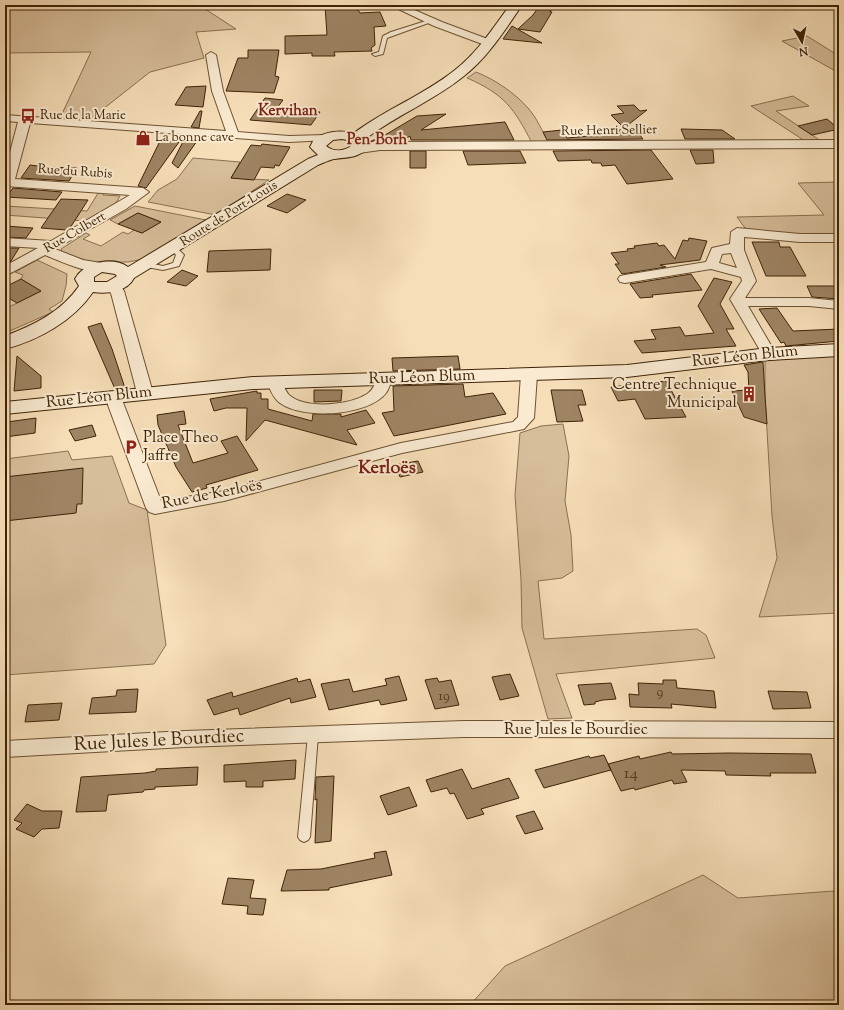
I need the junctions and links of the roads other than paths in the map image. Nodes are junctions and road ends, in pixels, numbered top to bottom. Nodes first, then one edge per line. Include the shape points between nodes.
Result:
1 (395, 5) edge
2 (516, 5) edge
3 (431, 21) junction
4 (489, 43) junction
5 (375, 54) dead end
6 (211, 55) dead end
7 (5, 118) edge
8 (25, 119) junction
9 (373, 125) junction
10 (232, 135) junction
11 (359, 143) junction
12 (839, 144) edge
13 (324, 147) junction
14 (6, 182) edge
15 (143, 192) joint
16 (839, 238) edge
17 (5, 242) edge
18 (49, 248) junction
19 (737, 250) junction
20 (711, 265) junction
21 (5, 272) edge
22 (123, 272) junction
23 (746, 274) junction
24 (625, 279) dead end
25 (92, 283) junction
26 (739, 302) junction
27 (839, 305) edge
28 (5, 343) edge
29 (839, 350) edge
30 (769, 354) junction
31 (529, 375) junction
32 (384, 379) junction
33 (275, 382) junction
34 (144, 393) junction
35 (115, 396) junction
36 (5, 408) edge
37 (839, 730) edge
38 (313, 735) junction
39 (5, 749) edge
40 (304, 837) dead end

1 - 3 street
2 - 4 main road
3 - 4 street
3 - 5 lane via 385,37 381,53
4 - 9 main road via 477,59 443,86
6 - 10 street via 215,83
7 - 8 street
8 - 10 street
8 - 14 street
9 - 11 main road
9 - 13 main road
10 - 13 street via 289,139
11 - 12 street, Rue Henri Sellier via 380,146
11 - 13 main road via 351,153
13 - 22 main road, Route de Port-Louis via 174,248
14 - 15 street, Rue du Rubis
15 - 18 street, Rue Colbert
16 - 19 street via 800,238 737,232
17 - 18 street
18 - 21 street, Rue Colbert
18 - 25 street
19 - 20 street via 730,248 717,251
19 - 23 street
20 - 23 street
20 - 24 street
22 - 25 main road, Route de Port-Louis via 124,280
22 - 25 main road via 102,267 90,270
23 - 26 street via 749,281 737,299
25 - 28 main road via 66,312 31,333
25 - 34 street via 117,291
26 - 27 street via 810,302
26 - 30 street
29 - 30 main road, Rue Léon Blum
30 - 31 main road, Rue Léon Blum via 627,371
31 - 32 main road, Rue Léon Blum
31 - 35 street, Rue de Kerloës via 526,418 518,426 401,448 224,496 155,508 116,405
32 - 33 main road, Rue Léon Blum
32 - 33 street via 381,390 372,398 342,407 320,409 298,406 285,400
33 - 34 main road, Rue Léon Blum
34 - 35 main road, Rue Léon Blum
35 - 36 main road, Rue Léon Blum
37 - 38 street, Rue Jules le Bourdiec via 464,729
38 - 39 street, Rue Jules le Bourdiec
38 - 40 lane

